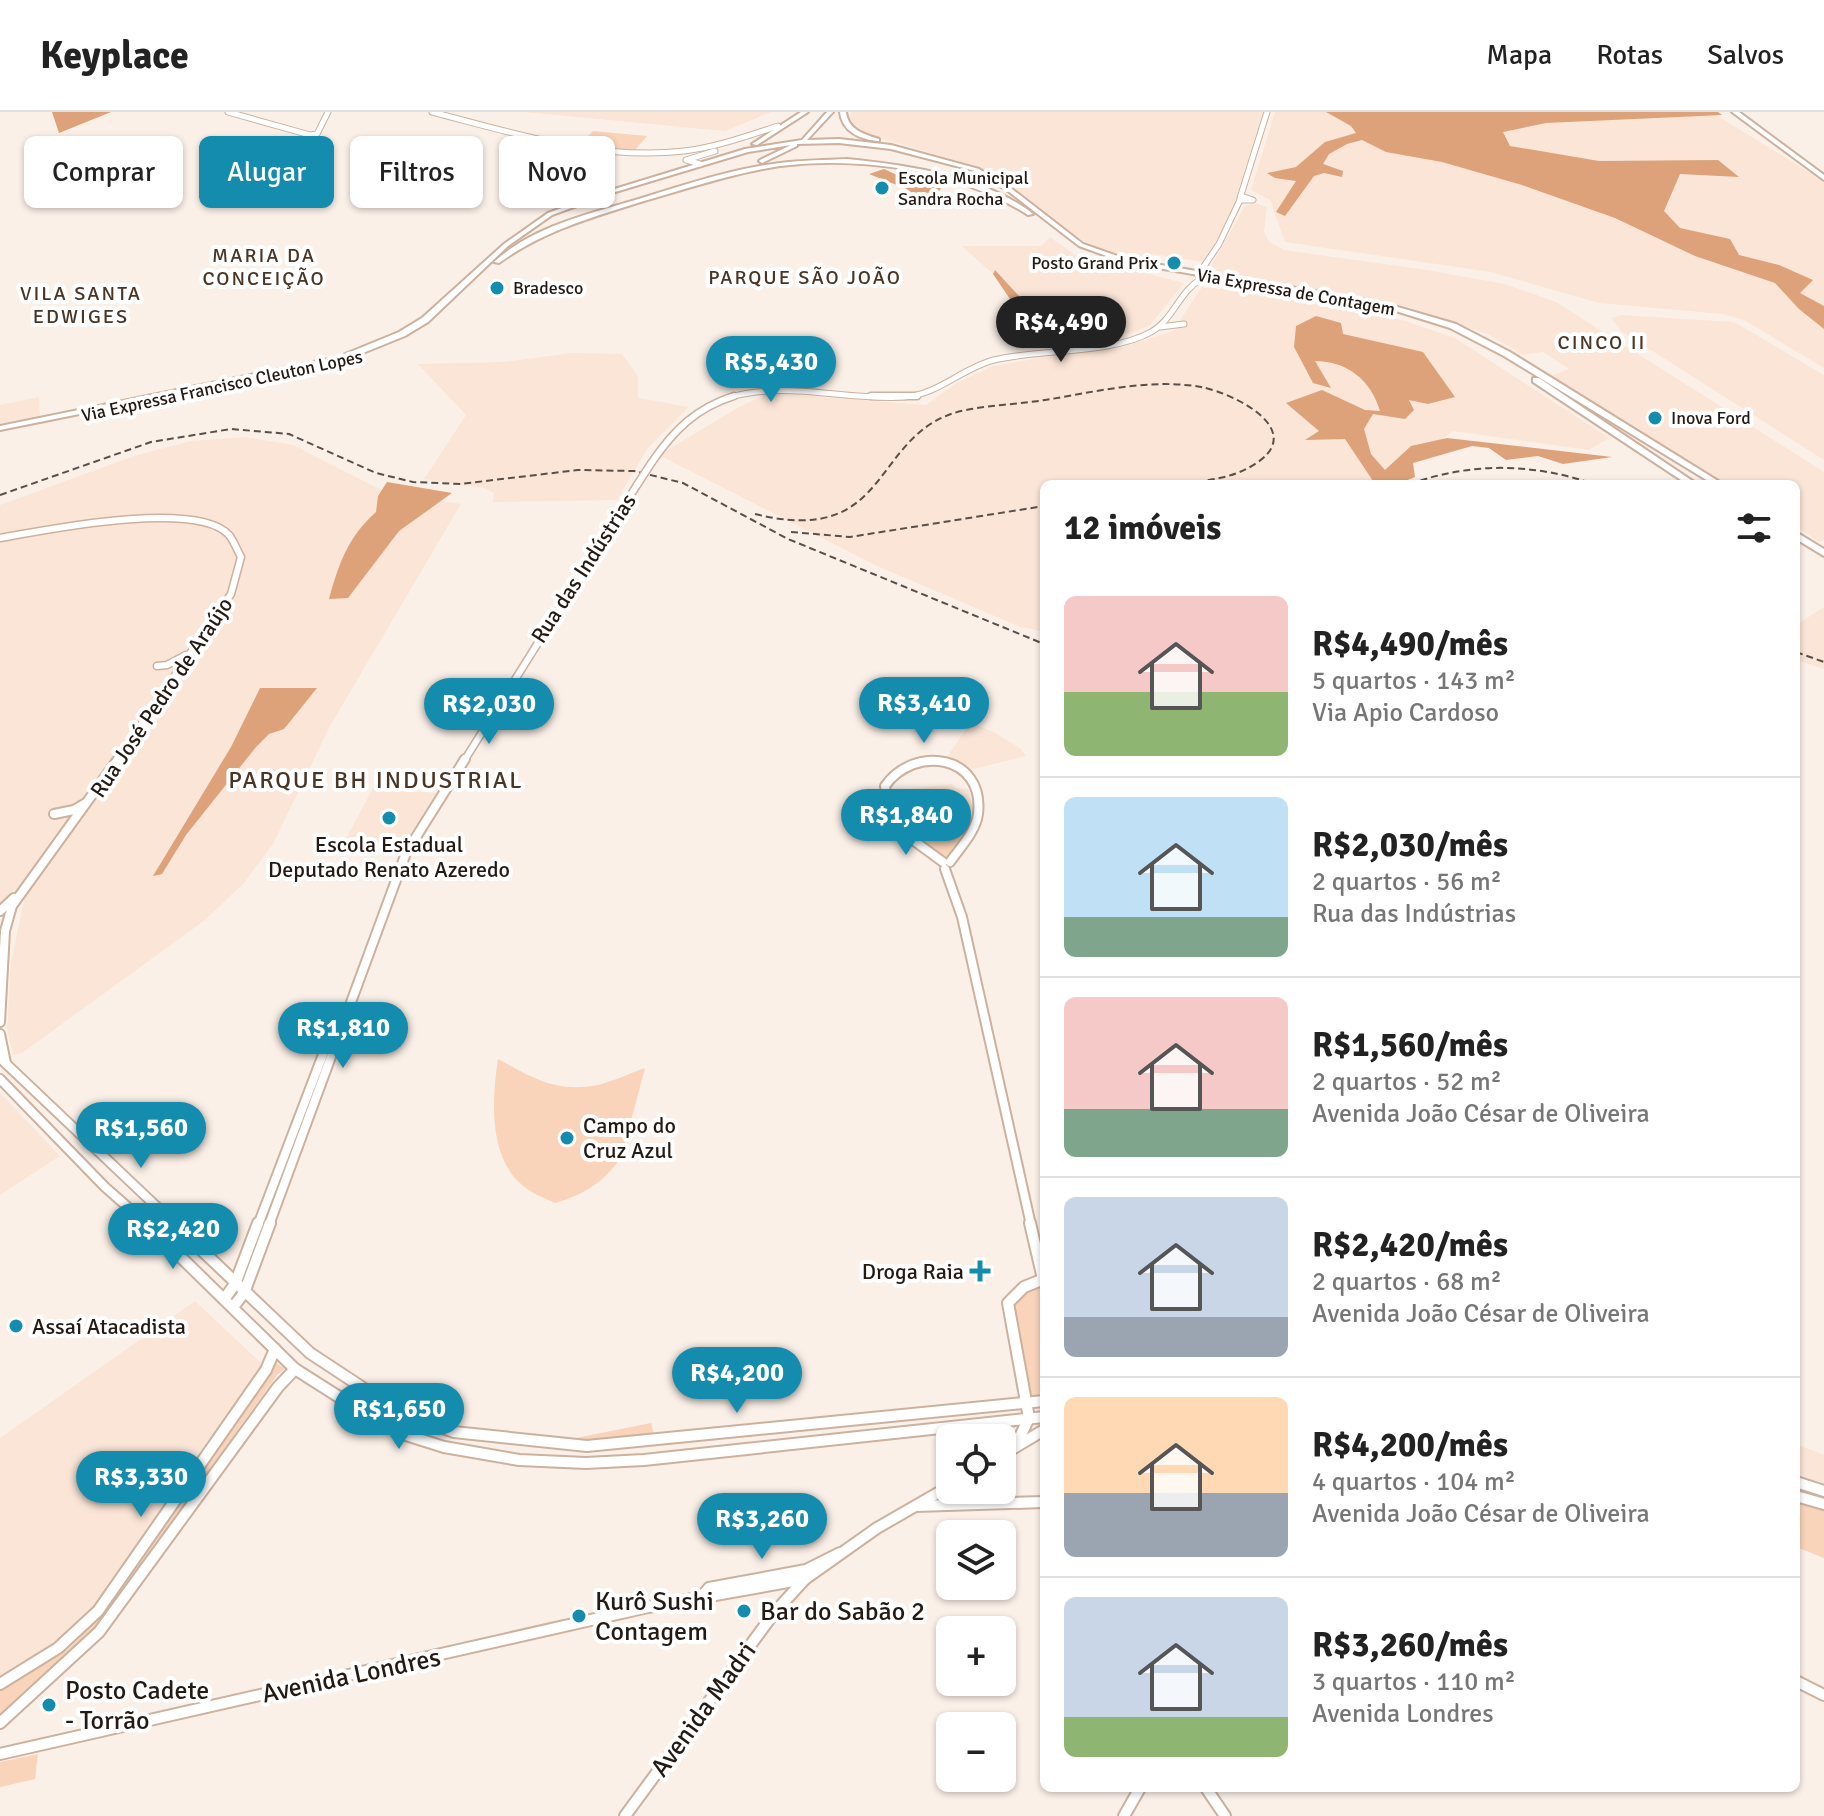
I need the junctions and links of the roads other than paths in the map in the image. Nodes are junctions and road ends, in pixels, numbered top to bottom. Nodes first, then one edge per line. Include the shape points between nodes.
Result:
1 (228, 112) edge
2 (434, 112) edge
3 (797, 112) edge
4 (805, 112) edge
5 (830, 112) edge
6 (840, 112) edge
7 (1267, 112) edge
8 (1735, 112) edge
9 (1746, 113) edge
10 (328, 114) edge
11 (778, 126) junction
12 (759, 132) junction
13 (767, 134) junction
14 (804, 139) dead end
15 (754, 145) junction
16 (795, 145) dead end
17 (909, 145) dead end
18 (891, 147) junction
19 (722, 150) junction
20 (700, 164) junction
21 (1824, 171) edge
22 (728, 173) junction
23 (1824, 178) edge
24 (993, 179) junction
25 (1245, 184) junction
26 (978, 186) junction
27 (615, 192) edge
28 (1240, 199) junction
29 (1249, 200) junction
30 (567, 208) edge
31 (572, 208) edge
32 (1237, 209) junction
33 (600, 212) junction
34 (1050, 230) joint
35 (1194, 279) junction
36 (1184, 324) dead end
37 (1159, 327) junction
38 (1609, 414) junction
39 (1594, 421) junction
40 (0, 430) edge
41 (1687, 480) edge
42 (1711, 480) edge
43 (1, 538) edge
44 (1800, 538) edge
45 (1800, 546) edge
46 (1824, 553) edge
47 (1824, 561) edge
48 (190, 653) junction
49 (157, 666) dead end
50 (90, 800) junction
51 (54, 814) dead end
52 (948, 868) junction
53 (14, 901) junction
54 (0, 911) edge
55 (0, 919) edge
56 (3, 940) edge
57 (2, 960) edge
58 (346, 1009) junction
59 (0, 1022) edge
60 (0, 1034) edge
61 (3, 1061) edge
62 (24, 1080) junction
63 (3, 1084) edge
64 (1040, 1261) edge
65 (1040, 1281) edge
66 (235, 1284) junction
67 (244, 1293) junction
68 (225, 1298) junction
69 (233, 1307) junction
70 (275, 1349) junction
71 (295, 1369) junction
72 (1040, 1402) edge
73 (1028, 1403) junction
74 (1040, 1417) edge
75 (1029, 1418) junction
76 (1040, 1432) edge
77 (1016, 1445) edge
78 (1016, 1446) edge
79 (1800, 1483) edge
80 (1824, 1491) edge
81 (936, 1494) edge
82 (1800, 1497) edge
83 (1040, 1502) edge
84 (1824, 1504) edge
85 (915, 1506) junction
86 (803, 1575) junction
87 (783, 1582) junction
88 (702, 1596) junction
89 (781, 1603) junction
90 (1800, 1683) edge
91 (0, 1684) edge
92 (1824, 1695) edge
93 (0, 1723) edge
94 (0, 1754) edge
95 (1138, 1792) edge
96 (1209, 1792) edge
97 (625, 1816) edge
98 (1124, 1816) edge
99 (1225, 1816) edge

1 - 10 street via 310,135 317,134
2 - 19 street via 618,153
3 - 11 highway
4 - 15 highway
5 - 14 highway
6 - 17 highway via 857,133
6 - 18 highway via 837,121 849,133
7 - 25 street
8 - 23 highway
9 - 21 highway
11 - 12 street
11 - 13 highway
12 - 13 street
12 - 19 street
13 - 15 highway
15 - 19 highway
16 - 22 highway
18 - 19 highway via 814,141
18 - 24 highway
19 - 20 highway
19 - 20 street via 685,161
20 - 27 highway, Via Expressa Francisco Cleuton Lopes
22 - 26 highway, Via Expressa Francisco Cleuton Lopes via 794,161 859,161
22 - 33 highway, Via Expressa Francisco Cleuton Lopes
24 - 26 highway via 977,174 965,178
24 - 35 highway, Via Expressa de Contagem via 1094,251
25 - 28 street
25 - 29 street
26 - 34 highway, Via Expressa Francisco Cleuton Lopes via 1012,202
28 - 29 street
28 - 32 street
29 - 32 street
30 - 40 highway, Via Expressa Francisco Cleuton Lopes via 523,230 425,320 368,348 293,369
31 - 33 highway via 566,213
32 - 35 street
33 - 40 highway, Via Expressa Francisco Cleuton Lopes via 519,245 429,325 376,352 295,374
34 - 35 highway, Via Expressa de Contagem via 1106,260
35 - 37 street
35 - 38 highway, Via Expressa de Contagem via 1341,297 1430,318 1473,334
35 - 39 highway, Via Expressa de Contagem via 1380,309 1445,329 1501,356
36 - 37 street
37 - 58 street, Rua das Indústrias, bridge via 1140,336 994,360 921,394 787,389 742,393 687,417 666,437 406,853
38 - 39 highway via 1595,415
38 - 42 highway, Via Expressa de Contagem
39 - 41 highway, Via Expressa de Contagem
43 - 48 street, Rua José Pedro de Araújo via 145,516 200,522 224,533 239,551 242,570
44 - 46 highway
45 - 47 highway
48 - 49 street
48 - 50 street, Rua José Pedro de Araújo
50 - 51 street
50 - 53 street, Rua José Pedro de Araújo
52 - 52 street via 978,815 975,781 950,764 908,764 885,786 891,824
52 - 64 street
53 - 54 street
53 - 55 street
53 - 56 street, Rua José Pedro de Araújo
56 - 57 street, Rua José Pedro de Araújo
57 - 59 street, Rua José Pedro de Araújo
58 - 66 street, Rua das Indústrias via 338,1015
58 - 67 street, Rua das Indústrias
60 - 61 street
61 - 62 street
62 - 63 street
62 - 66 street
63 - 68 street
65 - 73 street via 1008,1303
66 - 67 street
66 - 68 street, Rua das Indústrias
67 - 69 street, Rua das Indústrias
67 - 73 street via 310,1353 417,1421 518,1441 640,1443
68 - 69 street
69 - 70 street
70 - 71 street
70 - 91 street via 266,1370 98,1611 58,1648
71 - 75 street via 406,1435 519,1460 644,1460
71 - 93 street via 99,1632
72 - 73 street
73 - 75 street
74 - 75 street
75 - 77 street
76 - 78 street
79 - 80 street
81 - 85 street, Avenida Londres
82 - 84 street
83 - 85 street
85 - 86 street, Avenida Londres via 835,1561
86 - 87 street, Avenida Londres
86 - 88 street, Avenida Londres via 709,1588
86 - 89 street, Avenida Madri
87 - 88 street, Avenida Londres
87 - 89 street
88 - 94 street, Avenida Londres
89 - 97 street, Avenida Madri
90 - 92 street
95 - 98 street
96 - 99 street

